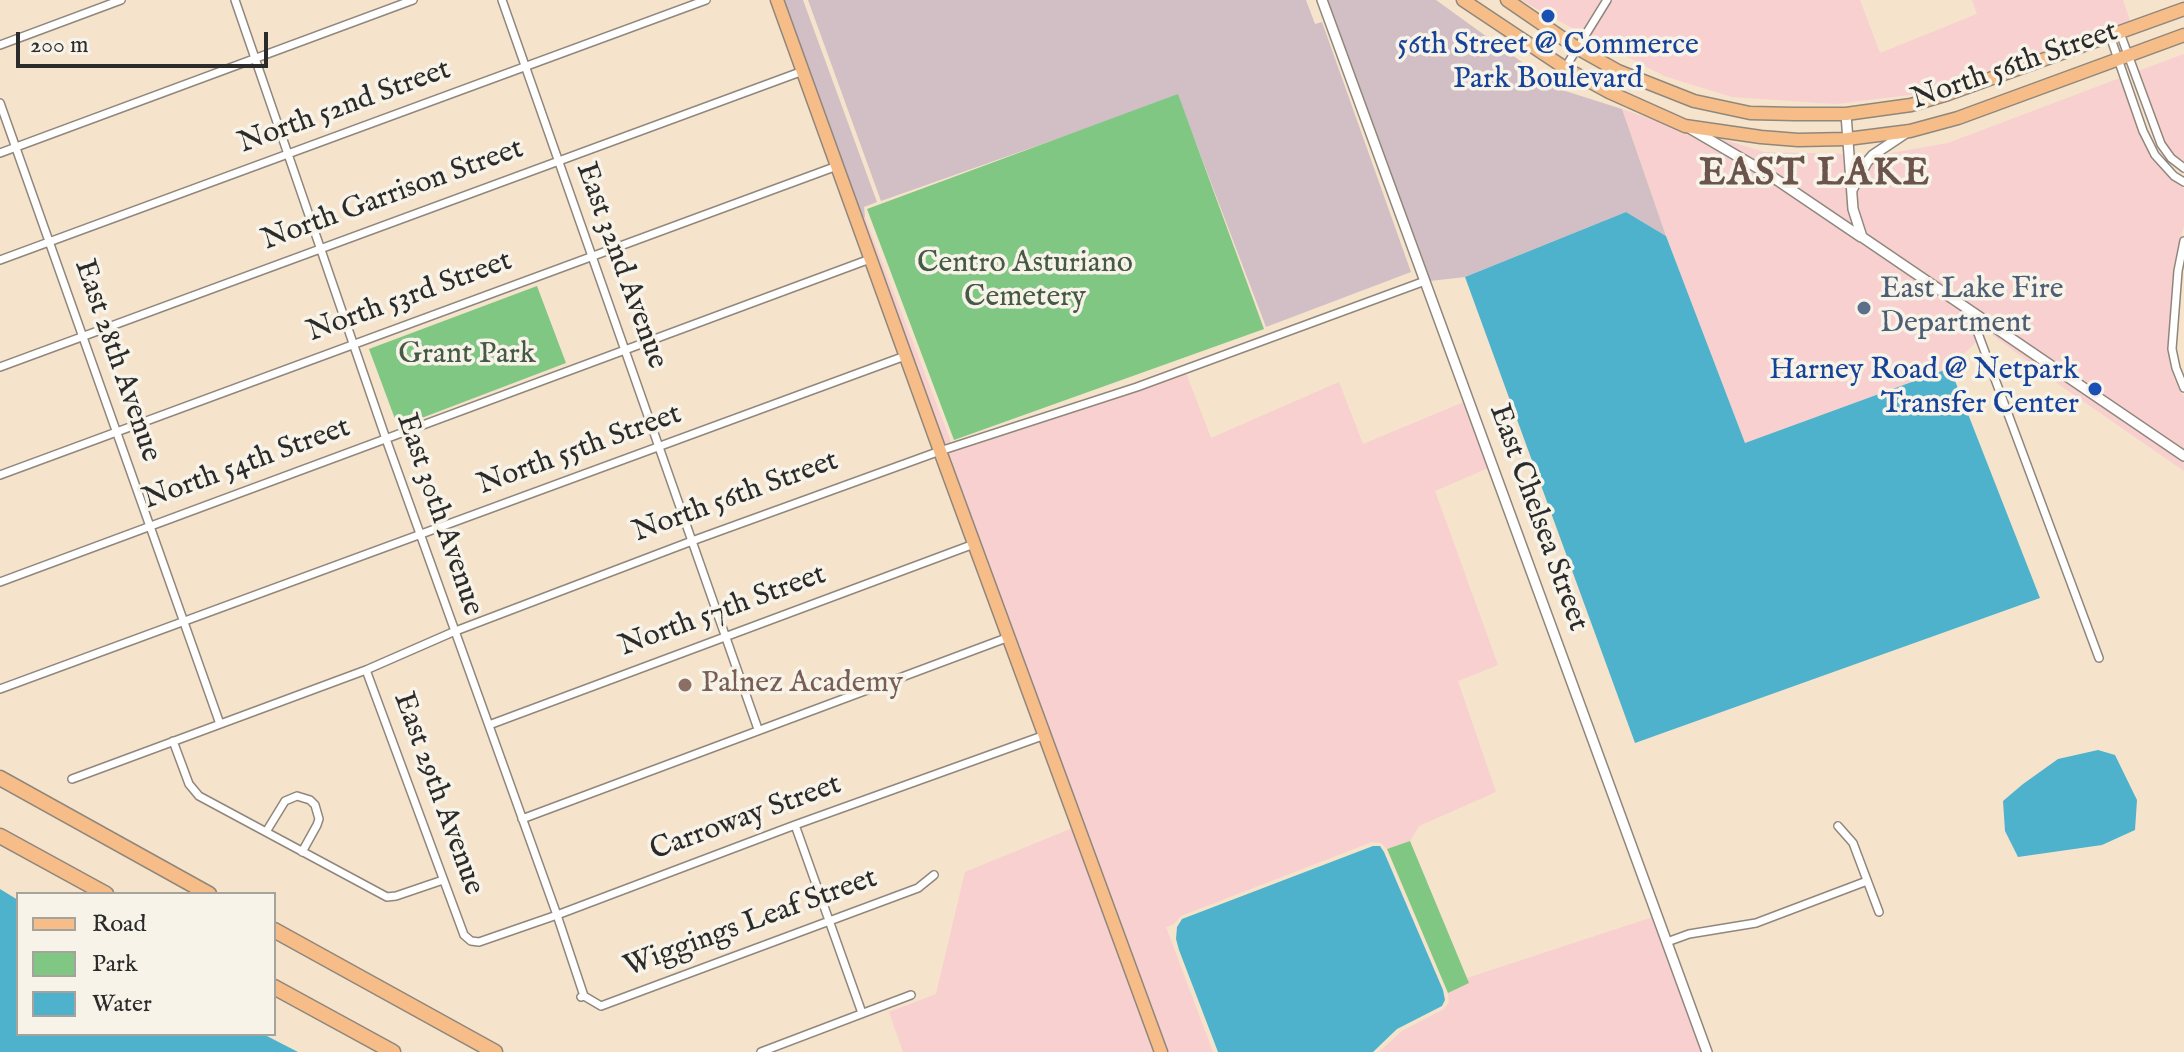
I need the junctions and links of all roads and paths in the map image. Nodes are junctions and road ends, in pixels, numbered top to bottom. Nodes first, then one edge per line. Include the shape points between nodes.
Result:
1 (121, 0) edge
2 (235, 0) edge
3 (413, 0) edge
4 (502, 0) edge
5 (706, 0) edge
6 (777, 0) edge
7 (1322, 0) edge
8 (1463, 0) edge
9 (1507, 0) edge
10 (1607, 0) edge
11 (2184, 9) edge
12 (2115, 34) junction
13 (2184, 35) edge
14 (0, 45) edge
15 (1577, 48) junction
16 (255, 58) junction
17 (2123, 58) junction
18 (524, 67) junction
19 (1565, 68) junction
20 (803, 71) junction
21 (0, 103) edge
22 (1846, 114) junction
23 (1685, 126) junction
24 (1910, 131) junction
25 (1847, 139) junction
26 (16, 147) junction
27 (0, 153) edge
28 (288, 154) junction
29 (557, 161) junction
30 (837, 166) junction
31 (2184, 168) edge
32 (2184, 182) edge
33 (1852, 190) junction
34 (1862, 237) junction
35 (2184, 241) edge
36 (49, 242) junction
37 (321, 249) junction
38 (591, 257) junction
39 (870, 259) junction
40 (0, 260) edge
41 (1425, 281) junction
42 (1969, 310) junction
43 (82, 337) junction
44 (354, 344) junction
45 (625, 352) junction
46 (905, 356) junction
47 (0, 367) edge
48 (2184, 388) edge
49 (116, 432) junction
50 (386, 439) junction
51 (660, 447) junction
52 (940, 451) junction
53 (2184, 456) edge
54 (0, 475) edge
55 (149, 527) junction
56 (421, 535) junction
57 (692, 541) junction
58 (975, 544) junction
59 (0, 582) edge
60 (183, 623) junction
61 (453, 632) junction
62 (1009, 637) junction
63 (725, 638) junction
64 (2099, 658) dead end
65 (366, 670) junction
66 (0, 689) edge
67 (220, 724) junction
68 (489, 725) junction
69 (758, 729) junction
70 (1046, 735) junction
71 (173, 741) junction
72 (0, 778) edge
73 (72, 779) dead end
74 (522, 819) junction
75 (795, 825) junction
76 (1838, 826) dead end
77 (266, 832) junction
78 (0, 836) edge
79 (302, 852) junction
80 (934, 875) dead end
81 (443, 880) junction
82 (1867, 881) junction
83 (102, 892) edge
84 (205, 892) edge
85 (1879, 912) dead end
86 (557, 915) junction
87 (829, 920) junction
88 (276, 931) edge
89 (464, 935) joint
90 (1667, 942) junction
91 (276, 988) edge
92 (911, 995) dead end
93 (582, 996) joint
94 (862, 1013) junction
95 (393, 1052) edge
96 (495, 1052) edge
97 (761, 1052) edge
98 (1161, 1052) edge
99 (1707, 1052) edge

1 - 14 street
2 - 16 street, East 30th Avenue
3 - 16 street
4 - 18 street, East 32nd Avenue
5 - 18 street, North 52nd Street
6 - 20 main road
7 - 41 street, East Chelsea Street
8 - 19 main road, North 56th Street
9 - 15 main road, North 56th Street
10 - 15 street
11 - 12 main road, North 56th Street
12 - 17 street
12 - 22 main road, North 56th Street via 1939,97
13 - 17 main road, North 56th Street
15 - 19 street
15 - 22 main road, North 56th Street via 1618,71 1694,101 1750,113
16 - 26 street
16 - 28 street, East 30th Avenue
17 - 24 main road, North 56th Street
17 - 31 street via 2161,144
17 - 32 street via 2143,131 2155,155
18 - 28 street, North 52nd Street
18 - 29 street, East 32nd Avenue
19 - 23 main road, North 56th Street
20 - 29 street, North Garrison Street
20 - 30 main road
21 - 26 street, East 28th Avenue
22 - 25 street
23 - 25 main road, North 56th Street via 1798,140
23 - 34 street
24 - 25 main road, North 56th Street
24 - 33 street via 1873,155
25 - 33 street
26 - 27 street
26 - 36 street, East 28th Avenue
28 - 36 street, North 52nd Street
28 - 37 street, East 30th Avenue
29 - 37 street, North Garrison Street
29 - 38 street, East 32nd Avenue
30 - 38 street, North 53rd Street
30 - 39 main road
33 - 34 street
34 - 42 street
35 - 48 street via 2172,349
36 - 40 street, North 52nd Street
36 - 43 street, East 28th Avenue
37 - 43 street, North Garrison Street
37 - 44 street, East 30th Avenue
38 - 44 street, North 53rd Street
38 - 45 street, East 32nd Avenue
39 - 45 street, North 54th Street
39 - 46 main road
41 - 52 street, North 56th Street via 1137,387
41 - 90 street, East Chelsea Street
42 - 53 street
42 - 64 street
43 - 47 street, North Garrison Street
43 - 49 street, East 28th Avenue
44 - 49 street, North 53rd Street
44 - 50 street, East 30th Avenue
45 - 50 street, North 54th Street
45 - 51 street, East 32nd Avenue
46 - 51 street, North 55th Street
46 - 52 main road
49 - 54 street, North 53rd Street
49 - 55 street, East 28th Avenue
50 - 55 street, North 54th Street
50 - 56 street, East 30th Avenue
51 - 56 street, North 55th Street
51 - 57 street, East 32nd Avenue
52 - 57 street, North 56th Street
52 - 58 main road
55 - 59 street, North 54th Street
55 - 60 street, East 28th Avenue
56 - 60 street, North 55th Street
56 - 61 street, East 30th Avenue
57 - 61 street, North 56th Street
57 - 63 street, East 32nd Avenue
58 - 62 main road
58 - 63 street, North 57th Street
60 - 66 street, North 55th Street
60 - 67 street, East 28th Avenue
61 - 65 street, North 56th Street
61 - 68 street, East 30th Avenue
62 - 69 street
62 - 70 main road
63 - 68 street, North 57th Street
63 - 69 street, East 32nd Avenue
65 - 67 street, North 56th Street
65 - 81 street, East 29th Avenue
67 - 71 street, North 56th Street
68 - 74 street, East 30th Avenue
69 - 74 street
70 - 75 street, Carroway Street
70 - 98 main road
71 - 73 street, North 56th Street
71 - 77 street via 199,796
72 - 84 highway
74 - 86 street, East 30th Avenue
75 - 86 street, Carroway Street
75 - 87 street
76 - 82 street via 1853,843
77 - 79 street
77 - 79 street via 285,801 297,796 310,800 319,819
78 - 83 highway
79 - 81 street via 387,897
80 - 87 street, Wiggings Leaf Street via 918,888
81 - 89 street, East 29th Avenue
82 - 85 street
82 - 90 street via 1756,923
86 - 89 street, Carroway Street via 479,942
86 - 93 street, East 30th Avenue
87 - 93 street, Wiggings Leaf Street via 601,1006
87 - 94 street
88 - 96 highway
90 - 99 street, East Chelsea Street
91 - 95 highway
92 - 94 street
94 - 97 street

